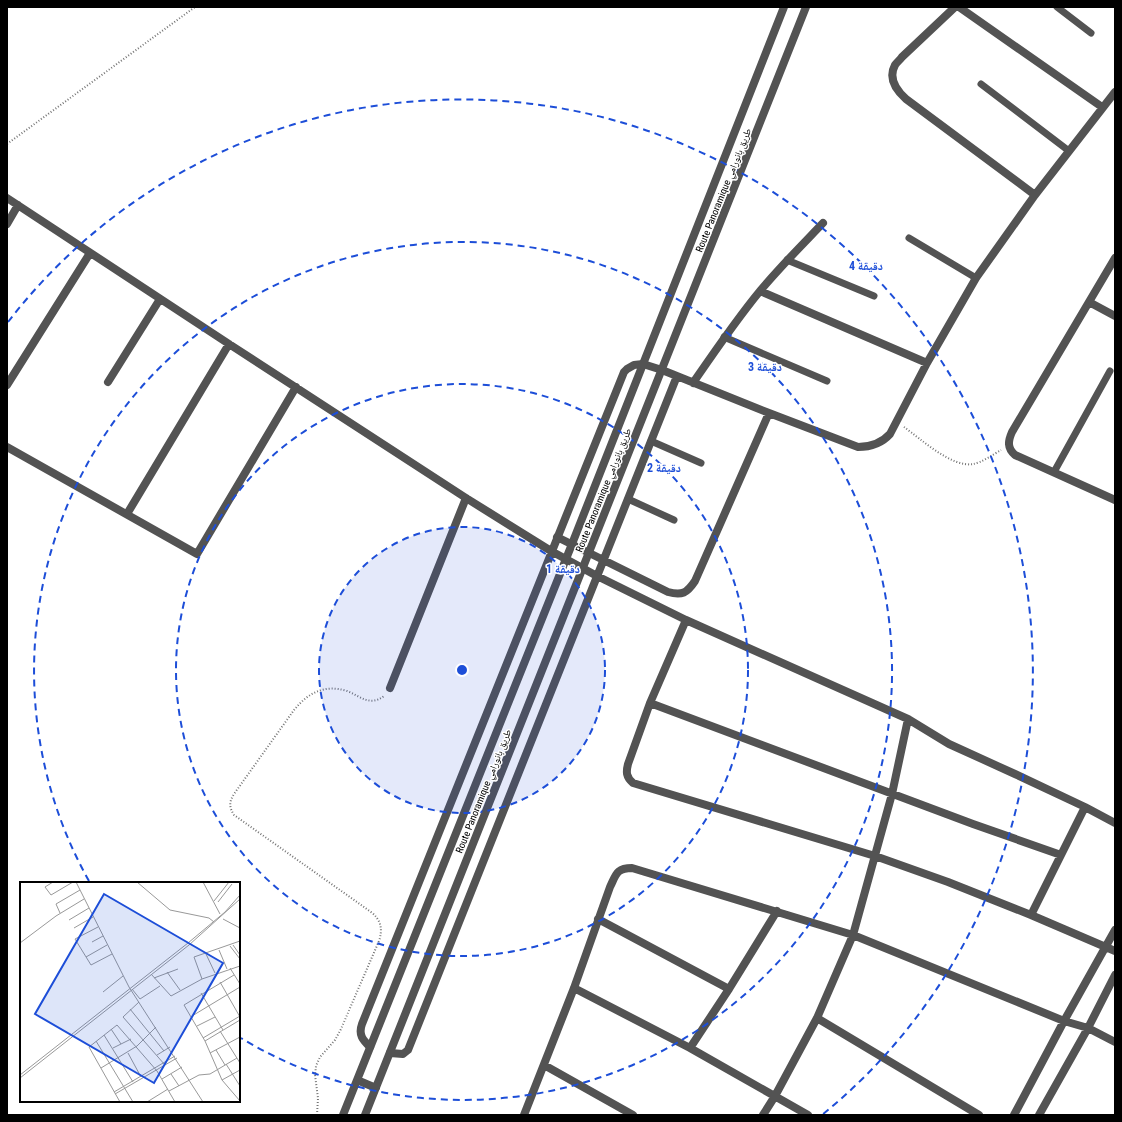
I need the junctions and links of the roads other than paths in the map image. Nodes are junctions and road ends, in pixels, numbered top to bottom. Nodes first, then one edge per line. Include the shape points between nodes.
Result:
1 (784, 7) edge
2 (806, 7) edge
3 (955, 7) edge
4 (959, 7) edge
5 (1057, 7) edge
6 (1091, 33) dead end
7 (981, 84) dead end
8 (1115, 92) edge
9 (1102, 107) junction
10 (1069, 151) junction
11 (1036, 195) junction
12 (7, 198) edge
13 (18, 206) junction
14 (7, 224) edge
15 (823, 224) dead end
16 (909, 238) dead end
17 (90, 253) junction
18 (1115, 258) edge
19 (787, 260) junction
20 (976, 278) junction
21 (760, 291) junction
22 (874, 296) dead end
23 (160, 299) junction
24 (1089, 302) junction
25 (1115, 316) edge
26 (724, 337) junction
27 (229, 344) junction
28 (927, 363) junction
29 (643, 364) junction
30 (662, 370) junction
31 (1110, 371) dead end
32 (677, 376) junction
33 (827, 381) dead end
34 (108, 382) dead end
35 (694, 383) junction
36 (7, 385) edge
37 (296, 387) junction
38 (769, 414) junction
39 (652, 441) junction
40 (7, 447) edge
41 (701, 463) dead end
42 (1054, 472) junction
43 (466, 498) junction
44 (1114, 498) edge
45 (628, 499) junction
46 (127, 514) junction
47 (674, 520) dead end
48 (557, 537) junction
49 (572, 544) junction
50 (552, 551) junction
51 (589, 553) junction
52 (566, 559) junction
53 (604, 560) junction
54 (583, 568) junction
55 (597, 576) junction
56 (686, 620) junction
57 (390, 688) road end
58 (650, 703) junction
59 (908, 719) junction
60 (892, 794) junction
61 (1085, 807) junction
62 (1115, 823) edge
63 (1060, 855) junction
64 (875, 856) junction
65 (777, 911) junction
66 (1031, 915) junction
67 (598, 919) junction
68 (1115, 930) edge
69 (853, 934) junction
70 (1106, 946) junction
71 (1115, 951) edge
72 (1115, 975) edge
73 (574, 988) junction
74 (729, 989) junction
75 (817, 1018) junction
76 (1064, 1021) junction
77 (1088, 1028) junction
78 (1115, 1042) edge
79 (370, 1047) junction
80 (690, 1048) junction
81 (390, 1053) junction
82 (544, 1065) junction
83 (357, 1080) junction
84 (376, 1088) junction
85 (775, 1096) junction
86 (343, 1115) edge
87 (365, 1115) edge
88 (524, 1115) edge
89 (633, 1115) edge
90 (763, 1115) edge
91 (808, 1115) edge
92 (979, 1115) edge
93 (1014, 1115) edge
94 (1039, 1115) edge

1 - 29 street, Route Panoramique طريق بانورامي
2 - 30 street, Route Panoramique طريق بانورامي
3 - 11 street via 895,65 892,75 894,84 906,99
4 - 9 street
5 - 6 lane
7 - 10 lane
8 - 9 street
9 - 10 street
10 - 11 street
11 - 20 street
12 - 13 street
13 - 14 street
13 - 17 street
15 - 19 street
16 - 20 lane
17 - 23 street
17 - 36 street
18 - 24 street
19 - 21 street
19 - 22 lane
20 - 28 street
21 - 26 street
21 - 28 street
23 - 27 street
23 - 34 street
24 - 25 street
24 - 42 street via 1008,439 1008,446 1015,455
26 - 33 lane
26 - 35 street
27 - 37 street
27 - 46 street
28 - 38 street via 890,434 876,445 858,447
29 - 30 street
29 - 48 street via 630,366 622,376
29 - 49 street, Route Panoramique طريق بانورامي
30 - 32 street
30 - 51 street, Route Panoramique طريق بانورامي
31 - 42 lane
32 - 35 street
32 - 39 street
35 - 38 street
37 - 43 street
37 - 46 street via 197,554
38 - 53 street via 690,588 684,593 668,592
39 - 41 lane
39 - 45 street
40 - 46 street
42 - 44 street
43 - 50 street
43 - 57 street
45 - 47 lane
45 - 53 street
48 - 49 street
48 - 50 street
49 - 51 street
49 - 52 street, Route Panoramique طريق بانورامي
50 - 52 street
50 - 79 street via 360,1029 362,1039
51 - 53 street
51 - 54 street, Route Panoramique طريق بانورامي
52 - 54 street
52 - 79 street, Route Panoramique طريق بانورامي
53 - 55 street
54 - 55 street
54 - 81 street, Route Panoramique طريق بانورامي
55 - 56 street
55 - 81 street via 408,1050 403,1054
56 - 58 street
56 - 59 street
58 - 60 street
58 - 64 street via 626,771 633,783
59 - 60 street
59 - 61 street via 949,744
60 - 63 street
60 - 64 street
61 - 62 street
61 - 63 street
63 - 66 street
64 - 66 street
64 - 69 street
65 - 67 street via 626,868 616,874
65 - 69 street
65 - 74 street
66 - 70 street
67 - 73 street
67 - 74 street
68 - 70 street
69 - 75 street
69 - 76 street
70 - 71 street
70 - 76 street
72 - 77 street
73 - 80 street
73 - 82 street
74 - 80 street
75 - 85 street
75 - 92 street
76 - 77 street
76 - 93 street
77 - 78 street
77 - 94 street
79 - 83 street, Route Panoramique طريق بانورامي
80 - 85 street
81 - 84 street, Route Panoramique طريق بانورامي
82 - 88 street
82 - 89 street
83 - 84 street
83 - 86 street, Route Panoramique طريق بانورامي
84 - 87 street, Route Panoramique طريق بانورامي
85 - 90 street
85 - 91 street

